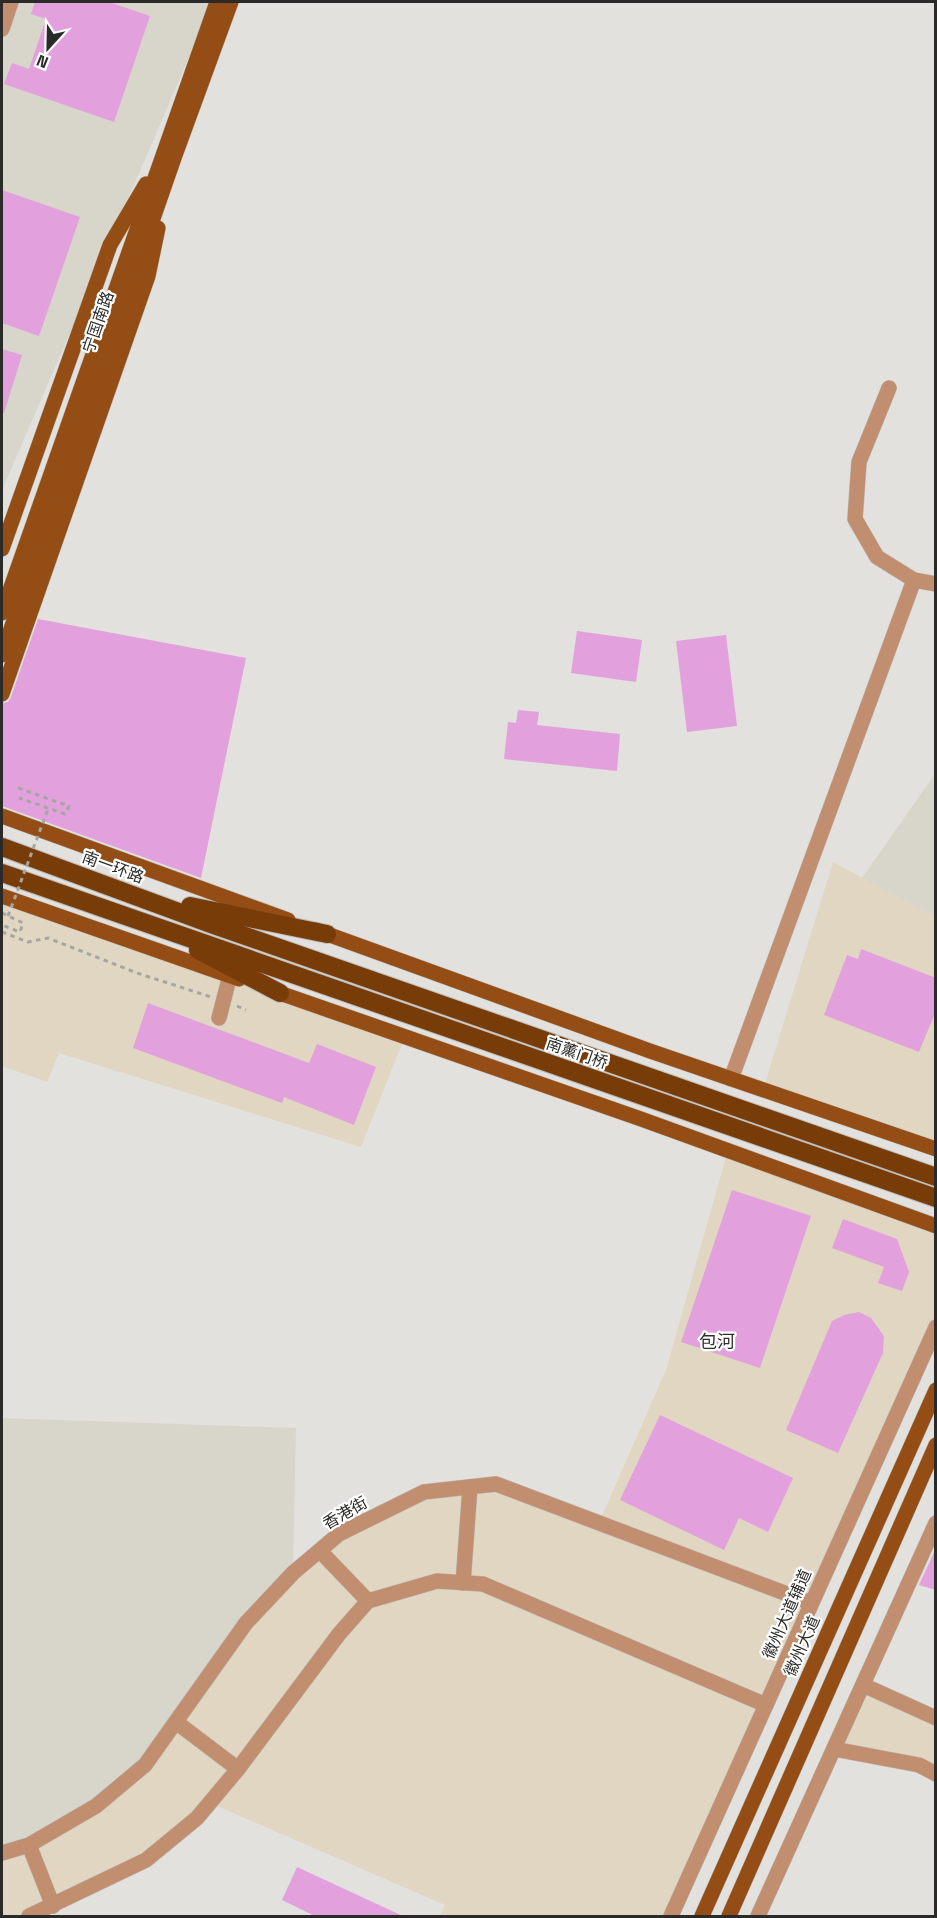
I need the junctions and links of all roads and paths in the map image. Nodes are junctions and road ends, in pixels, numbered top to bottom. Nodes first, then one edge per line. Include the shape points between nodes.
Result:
1 (11, 2) edge
2 (217, 2) edge
3 (231, 2) edge
4 (2, 29) edge
5 (169, 157) junction
6 (889, 388) dead end
7 (2, 549) edge
8 (914, 580) junction
9 (936, 584) edge
10 (2, 613) edge
11 (2, 655) edge
12 (2, 694) edge
13 (18, 788) dead end
14 (19, 798) dead end
15 (48, 809) junction
16 (2, 816) edge
17 (2, 847) edge
18 (2, 873) edge
19 (129, 894) junction
20 (2, 896) edge
21 (2, 913) edge
22 (8, 916) junction
23 (140, 921) junction
24 (212, 924) joint
25 (2, 925) edge
26 (2, 932) edge
27 (327, 934) junction
28 (230, 975) junction
29 (196, 992) dead end
30 (280, 993) junction
31 (219, 1018) dead end
32 (731, 1079) junction
33 (936, 1149) edge
34 (936, 1177) edge
35 (936, 1198) edge
36 (936, 1226) edge
37 (936, 1327) edge
38 (936, 1390) edge
39 (936, 1444) edge
40 (470, 1487) junction
41 (936, 1523) edge
42 (320, 1551) junction
43 (463, 1583) junction
44 (368, 1601) junction
45 (812, 1603) junction
46 (863, 1685) junction
47 (766, 1705) junction
48 (936, 1718) edge
49 (176, 1722) junction
50 (834, 1749) junction
51 (238, 1769) junction
52 (936, 1773) edge
53 (29, 1845) junction
54 (2, 1853) edge
55 (53, 1906) junction
56 (29, 1917) edge
57 (671, 1917) edge
58 (702, 1917) edge
59 (729, 1917) edge
60 (758, 1917) edge

1 - 4 street
2 - 5 main road, 宁国南路
3 - 5 main road, 宁国南路
5 - 7 main road via 110,245
5 - 10 main road, 宁国南路
5 - 11 main road, 宁国南路
5 - 12 main road via 148,276
6 - 8 street via 859,462 855,519 877,557
8 - 9 street
8 - 32 street
13 - 15 path via 69,806 65,814
14 - 15 path
15 - 22 path, bridge
16 - 27 main road
17 - 19 highway, 南一环路
18 - 23 highway
19 - 24 highway, 南一环路
19 - 27 highway
20 - 28 main road
21 - 22 path
22 - 25 path via 23,923 20,932
23 - 30 highway
23 - 35 highway, 南薰门桥
24 - 34 highway, 南薰门桥
26 - 29 path via 28,942 48,938
27 - 32 main road
28 - 30 main road
28 - 31 street
30 - 36 main road
32 - 33 main road
37 - 45 street, 徽州大道辅道
38 - 58 main road, 徽州大道
39 - 59 main road
40 - 42 street, 香港街 via 424,1492 339,1534
40 - 43 street
40 - 45 street, 香港街 via 496,1484
41 - 46 street
42 - 44 street
42 - 49 street, 香港街 via 293,1573 246,1623
43 - 44 street via 437,1581
43 - 47 street via 483,1584
44 - 51 street
45 - 47 street, 徽州大道辅道
46 - 48 street
46 - 50 street
47 - 57 street, 徽州大道辅道
49 - 51 street
49 - 53 street, 香港街 via 145,1765 96,1806
50 - 52 street via 919,1765
50 - 60 street
51 - 55 street via 197,1818 146,1860
53 - 54 street, 香港街
53 - 55 street
55 - 56 street

